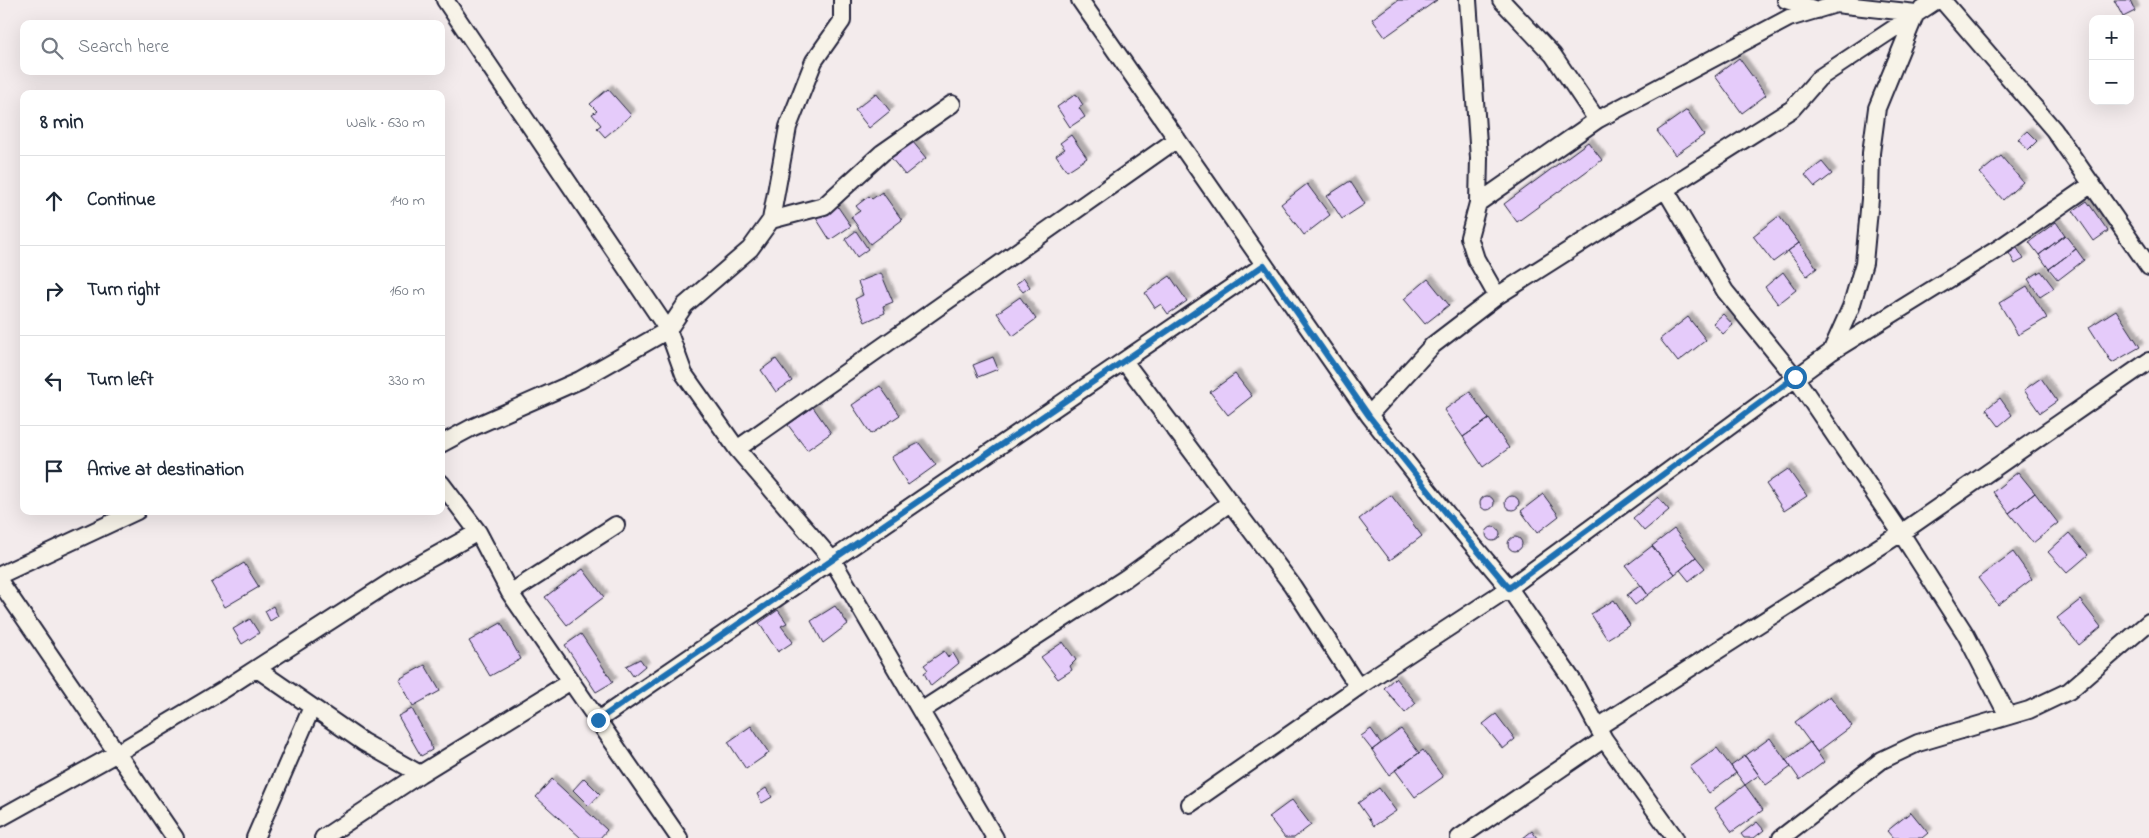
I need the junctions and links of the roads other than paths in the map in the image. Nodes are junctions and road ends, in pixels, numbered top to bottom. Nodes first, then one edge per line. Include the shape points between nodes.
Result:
1 (445, 0) edge
2 (842, 0) edge
3 (1080, 0) edge
4 (1468, 0) edge
5 (1501, 0) edge
6 (1786, 0) edge
7 (1937, 0) edge
8 (1942, 0) edge
9 (1817, 10) junction
10 (1916, 13) junction
11 (952, 104) dead end
12 (1597, 120) junction
13 (1177, 139) junction
14 (2092, 184) junction
15 (1665, 189) junction
16 (1478, 203) junction
17 (771, 220) junction
18 (1264, 265) junction
19 (2149, 267) edge
20 (1497, 296) junction
21 (668, 330) junction
22 (1831, 352) junction
23 (1124, 361) junction
24 (2149, 361) edge
25 (1795, 377) junction
26 (1369, 416) junction
27 (445, 442) edge
28 (737, 449) junction
29 (445, 487) edge
30 (1231, 502) junction
31 (128, 515) edge
32 (616, 525) dead end
33 (478, 532) junction
34 (1900, 533) junction
35 (833, 561) junction
36 (0, 575) edge
37 (0, 582) edge
38 (1509, 588) junction
39 (510, 593) junction
40 (2149, 622) edge
41 (257, 669) junction
42 (571, 681) junction
43 (1358, 687) junction
44 (312, 707) junction
45 (921, 711) junction
46 (2008, 716) junction
47 (598, 720) junction
48 (1601, 733) junction
49 (118, 752) junction
50 (420, 774) junction
51 (1190, 804) dead end
52 (0, 818) edge
53 (175, 838) edge
54 (255, 838) edge
55 (323, 838) edge
56 (679, 838) edge
57 (996, 838) edge
58 (1459, 838) edge
59 (1675, 838) edge
60 (1781, 838) edge

1 - 21 street
2 - 17 street via 842,20 814,62 788,127
3 - 13 street
4 - 16 street via 1479,158
5 - 12 street via 1553,55
6 - 9 street
7 - 10 street
8 - 14 street via 2054,130
9 - 10 street via 1836,4
9 - 12 street via 1789,18
10 - 15 street via 1819,78 1792,109
10 - 22 street via 1877,108 1864,263 1852,307
11 - 17 street via 882,153 824,206
12 - 16 street
13 - 18 street
13 - 28 street
14 - 19 street
14 - 22 street via 2001,247
15 - 20 street
15 - 25 street via 1725,291
16 - 20 street via 1469,237 1476,259
17 - 21 street via 750,249 685,305
18 - 23 street
18 - 26 street
20 - 26 street via 1433,345
21 - 27 street via 580,380
21 - 28 street via 684,374
22 - 25 street
23 - 30 street
23 - 35 street
24 - 34 street
25 - 34 street
25 - 38 street
26 - 38 street
28 - 35 street
29 - 33 street
30 - 43 street via 1292,585
30 - 45 street via 1126,578
31 - 36 street
32 - 39 street
33 - 39 street
33 - 41 street via 406,572
34 - 46 street via 1966,635
34 - 48 street
35 - 45 street
35 - 47 street
37 - 49 street
38 - 43 street
38 - 48 street via 1573,681
39 - 42 street
40 - 46 street via 2069,691
41 - 44 street
41 - 49 street
42 - 47 street
42 - 50 street
43 - 51 street
44 - 50 street via 363,742
44 - 54 street
45 - 57 street
46 - 60 street via 1918,743 1882,760
47 - 56 street
48 - 58 street
48 - 59 street
49 - 52 street
49 - 53 street
50 - 55 street

